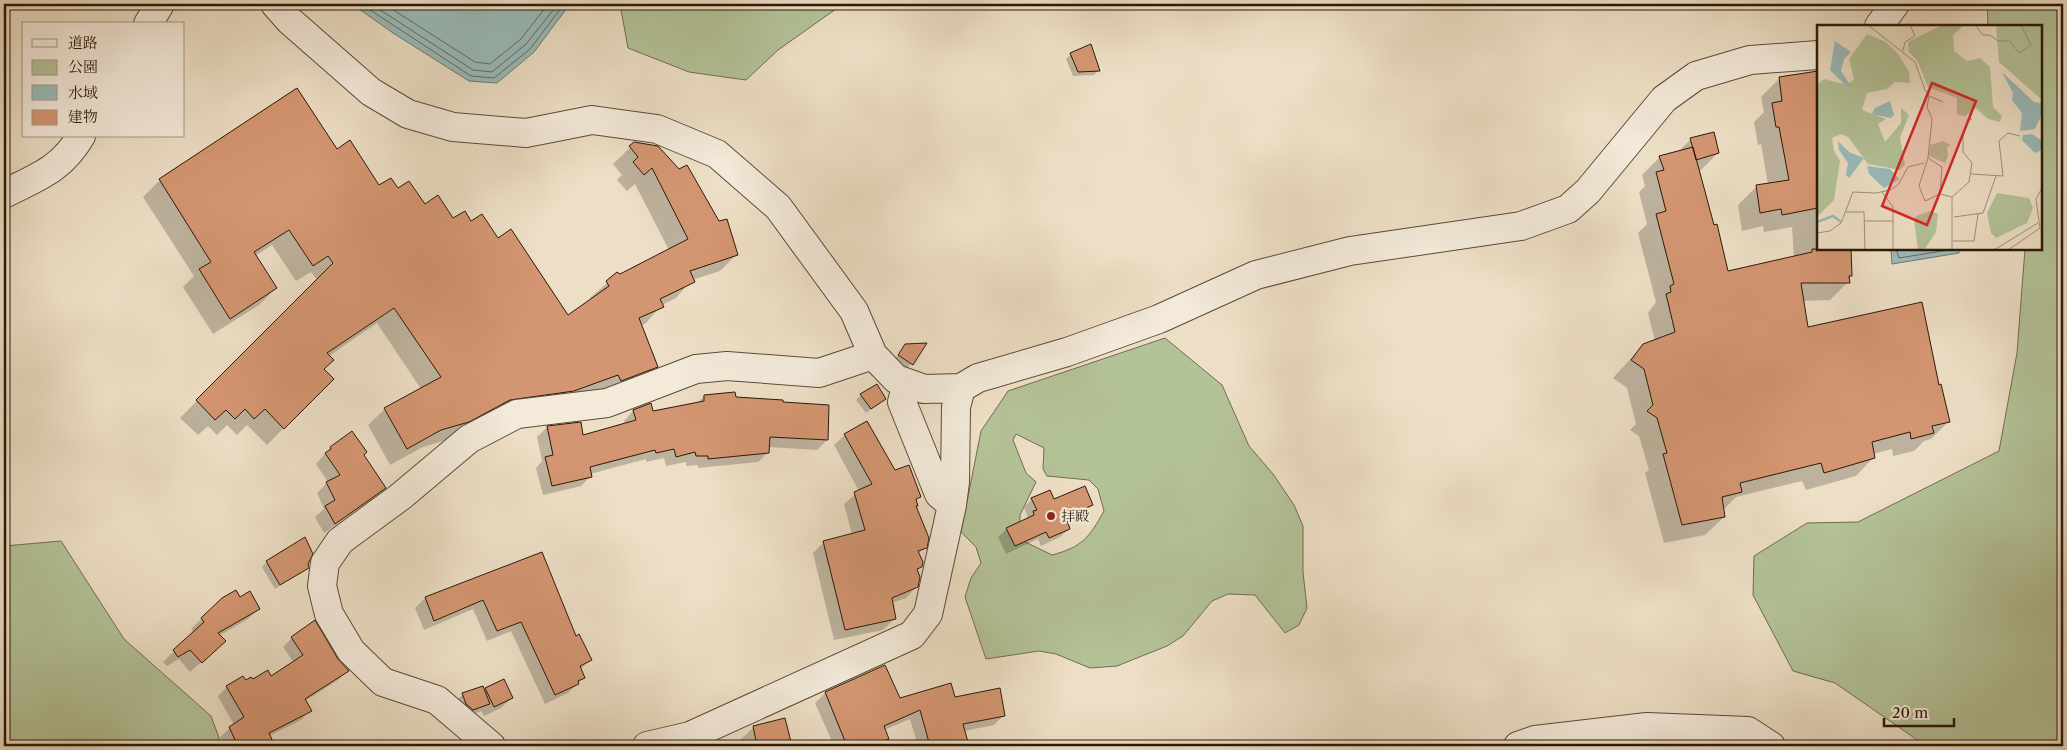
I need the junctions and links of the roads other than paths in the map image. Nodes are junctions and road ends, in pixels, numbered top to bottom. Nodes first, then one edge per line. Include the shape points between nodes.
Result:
1 (160, 4) edge
2 (275, 4) edge
3 (1895, 4) edge
4 (149, 22) edge
5 (1880, 25) edge
6 (1817, 55) edge
7 (80, 138) edge
8 (4, 194) edge
9 (873, 355) junction
10 (907, 383) junction
11 (961, 388) junction
12 (952, 505) junction
13 (491, 746) edge
14 (647, 746) edge
15 (1518, 746) edge
16 (1771, 746) edge

1 - 4 street
2 - 9 street via 371,92 408,114 454,127 526,133 592,120 657,129 717,154 778,207 854,311
3 - 5 street
6 - 11 street via 1750,60 1696,76 1664,100 1588,192 1568,209 1544,219 1521,226 1350,251 1256,275 1159,319 1067,352 978,378
7 - 8 street via 57,167
9 - 10 street via 896,379
9 - 13 street via 819,372 727,366 696,369 607,403 517,414 469,438 400,497 340,541 325,563 322,586 330,614 351,652 383,682 437,700
10 - 11 street via 924,389
10 - 12 street via 902,402 939,494
11 - 12 street via 956,407
12 - 14 street via 928,614 912,635 690,736
15 - 16 street via 1535,740 1647,727 1748,731

